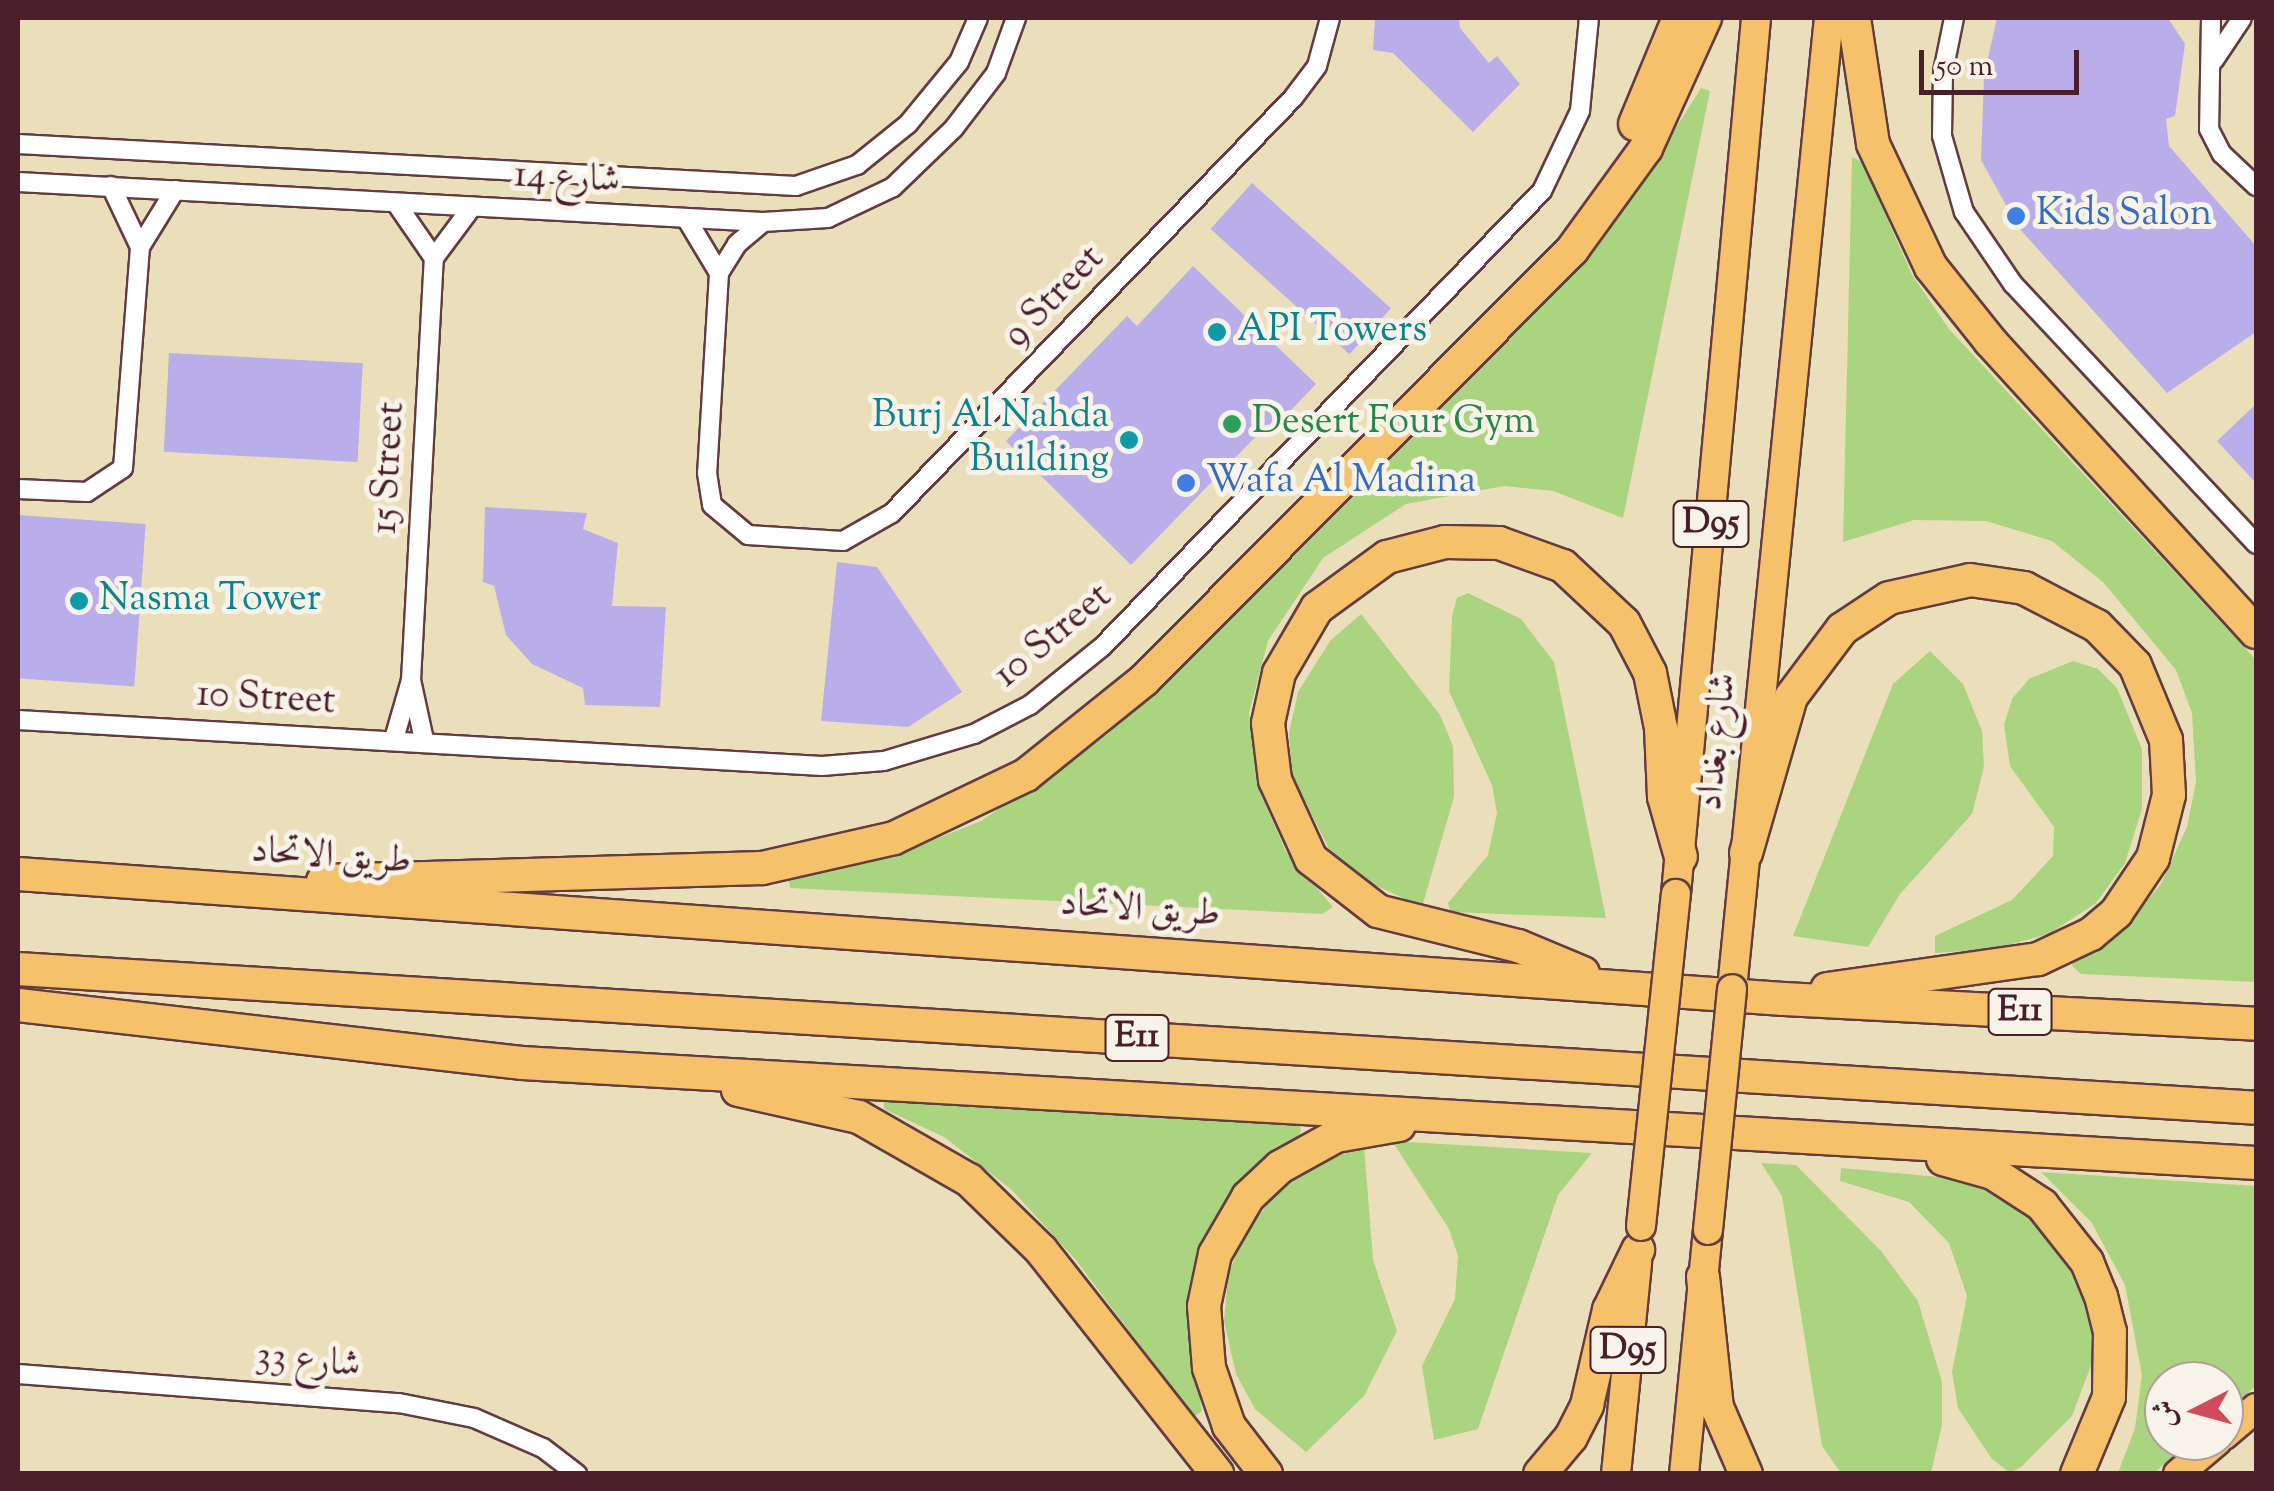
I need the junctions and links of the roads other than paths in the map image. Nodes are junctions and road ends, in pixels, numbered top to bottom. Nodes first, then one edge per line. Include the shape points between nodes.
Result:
1 (978, 18) edge
2 (1016, 18) edge
3 (1330, 18) edge
4 (1589, 18) edge
5 (1679, 18) edge
6 (1705, 18) edge
7 (1756, 18) edge
8 (1829, 18) edge
9 (1854, 18) edge
10 (1954, 18) edge
11 (2211, 18) edge
12 (2242, 18) edge
13 (2209, 74) junction
14 (18, 144) edge
15 (18, 182) edge
16 (110, 186) junction
17 (2256, 186) edge
18 (175, 190) junction
19 (396, 203) junction
20 (472, 207) junction
21 (686, 218) junction
22 (763, 222) junction
23 (140, 247) junction
24 (434, 258) junction
25 (719, 274) junction
26 (1512, 309) junction
27 (18, 489) edge
28 (2256, 544) edge
29 (2256, 632) edge
30 (412, 680) junction
31 (18, 720) edge
32 (394, 739) junction
33 (424, 740) junction
34 (1746, 853) junction
35 (1681, 857) junction
36 (18, 874) edge
37 (260, 893) junction
38 (18, 969) edge
39 (1601, 982) junction
40 (1784, 999) junction
41 (18, 1005) edge
42 (2256, 1024) edge
43 (641, 1071) junction
44 (2256, 1108) edge
45 (1525, 1123) junction
46 (1841, 1138) junction
47 (2256, 1163) edge
48 (1640, 1238) junction
49 (1703, 1277) junction
50 (18, 1374) edge
51 (577, 1474) edge
52 (1217, 1474) edge
53 (1266, 1474) edge
54 (1540, 1474) edge
55 (1616, 1474) edge
56 (1684, 1474) edge
57 (1746, 1474) edge
58 (2077, 1474) edge

1 - 14 street, شارع 14 via 959,62 908,124 856,165 796,186
2 - 22 street, شارع 14 via 996,73 976,101 892,187 828,218
3 - 25 street, 9 Street via 1317,66 1293,98 892,512 861,534 824,542 748,535 712,505 707,473
4 - 33 street, 10 Street via 1580,111 1542,191 1103,646 1030,705 945,746 853,764
5 - 26 highway via 1649,97 1606,174
6 - 26 highway via 1666,112 1624,184 1572,250
7 - 35 main road, شارع بغداد / D95
8 - 34 main road, شارع بغداد / D95
9 - 29 highway via 1873,144 1888,188 1931,267 1990,342
10 - 28 street via 1942,72 1942,136 1964,212 2013,284
11 - 13 street
12 - 13 street
13 - 17 street via 2212,137
15 - 16 street, شارع 14
16 - 18 street, شارع 14
16 - 23 street
18 - 19 street, شارع 14
18 - 23 street
19 - 20 street, شارع 14
19 - 24 street
20 - 21 street, شارع 14
20 - 24 street
21 - 22 street, شارع 14
21 - 25 street
22 - 25 street via 737,244
23 - 27 street via 127,454 114,480 87,492
24 - 30 street, 15 Street
26 - 37 highway via 1107,715 1026,775 937,822 851,851 762,868 402,875
30 - 32 street
30 - 33 street
31 - 32 street, 10 Street
32 - 33 street, 10 Street
34 - 40 highway via 1780,723 1805,672 1842,628 1915,588 1970,580 2050,597 2117,644 2159,714 2170,768 2164,827 2136,887 2091,934 2016,964 1899,976
34 - 49 main road, شارع بغداد / D95, bridge
35 - 39 highway via 1664,797 1650,672 1624,623 1563,566 1499,543 1416,548 1360,572 1302,628 1279,673 1268,722 1275,780 1311,859 1378,910 1518,946
35 - 48 main road, شارع بغداد / D95, bridge
36 - 37 highway, طريق الاتحاد / E11
37 - 39 highway, طريق الاتحاد / E11
38 - 44 highway, E11
39 - 40 highway, طريق الاتحاد / E11
40 - 42 highway, طريق الاتحاد / E11
41 - 43 highway via 351,1046
43 - 45 highway via 1325,1106
43 - 52 highway via 829,1107 942,1160 1030,1237
45 - 46 highway
45 - 53 highway via 1398,1125 1336,1136 1280,1167 1235,1214 1209,1275 1204,1337 1229,1426
46 - 47 highway
46 - 58 highway via 1993,1173 2042,1205 2067,1232 2101,1296 2112,1368 2101,1426
48 - 54 highway via 1609,1310 1580,1422
48 - 55 main road, شارع بغداد / D95
49 - 56 main road, شارع بغداد / D95
49 - 57 highway via 1716,1407
50 - 51 street, شارع 33 via 399,1403 474,1418 543,1448

